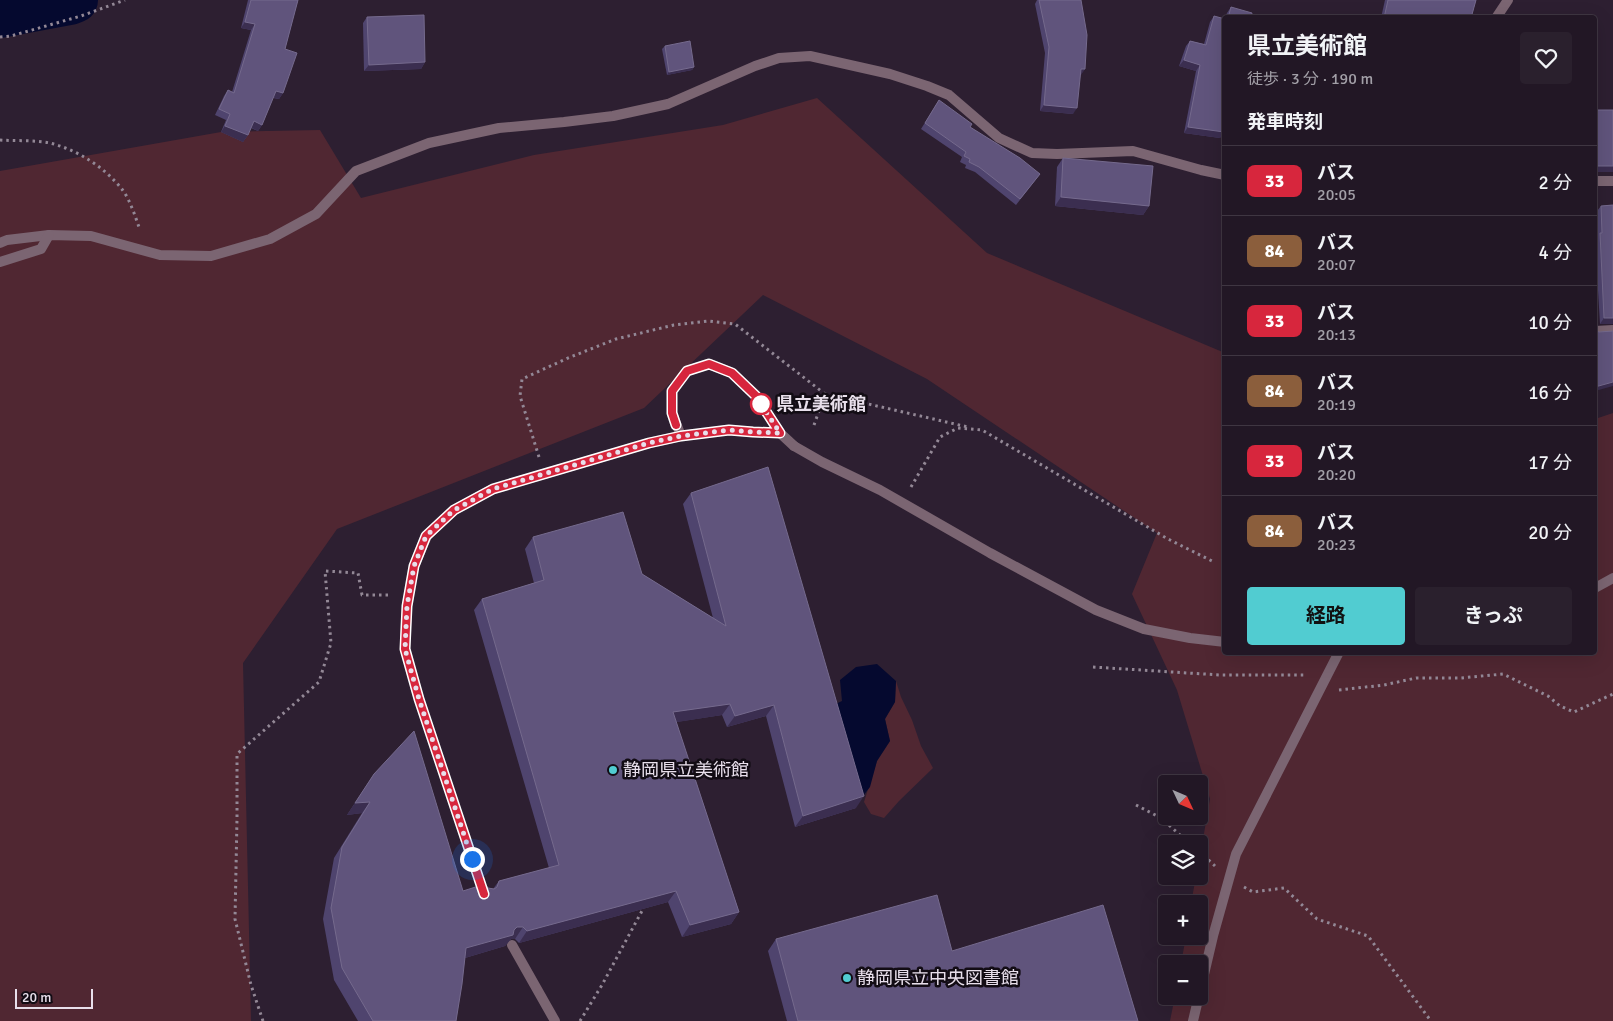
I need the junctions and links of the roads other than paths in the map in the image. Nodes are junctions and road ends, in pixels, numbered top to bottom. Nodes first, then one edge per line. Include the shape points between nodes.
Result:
1 (1508, 0) edge
2 (1498, 15) edge
3 (1222, 174) edge
4 (1597, 181) edge
5 (1613, 181) edge
6 (49, 235) junction
7 (0, 242) edge
8 (0, 262) edge
9 (1613, 330) edge
10 (1597, 331) edge
11 (780, 433) junction
12 (681, 436) junction
13 (1613, 578) edge
14 (1597, 587) edge
15 (1222, 642) edge
16 (1338, 655) edge
17 (484, 894) edge
18 (512, 945) edge
19 (555, 1021) edge
20 (1193, 1021) edge

1 - 2 street
3 - 6 street via 1133,151 1032,153 999,138 949,95 890,74 810,56 779,58 731,75 668,104 613,116 499,128 429,144 356,171 316,214 270,240 211,256 160,255 91,236
4 - 5 street
6 - 7 street
6 - 8 street via 41,249
9 - 10 street
11 - 12 street via 729,430
11 - 12 street via 756,396 732,373 709,364 687,371 672,391 672,413
11 - 15 street via 794,446 822,462 880,490 1096,610 1144,629
12 - 17 street via 493,489 454,510 426,536 414,566 405,649
13 - 14 street
16 - 20 street via 1236,854
18 - 19 street

